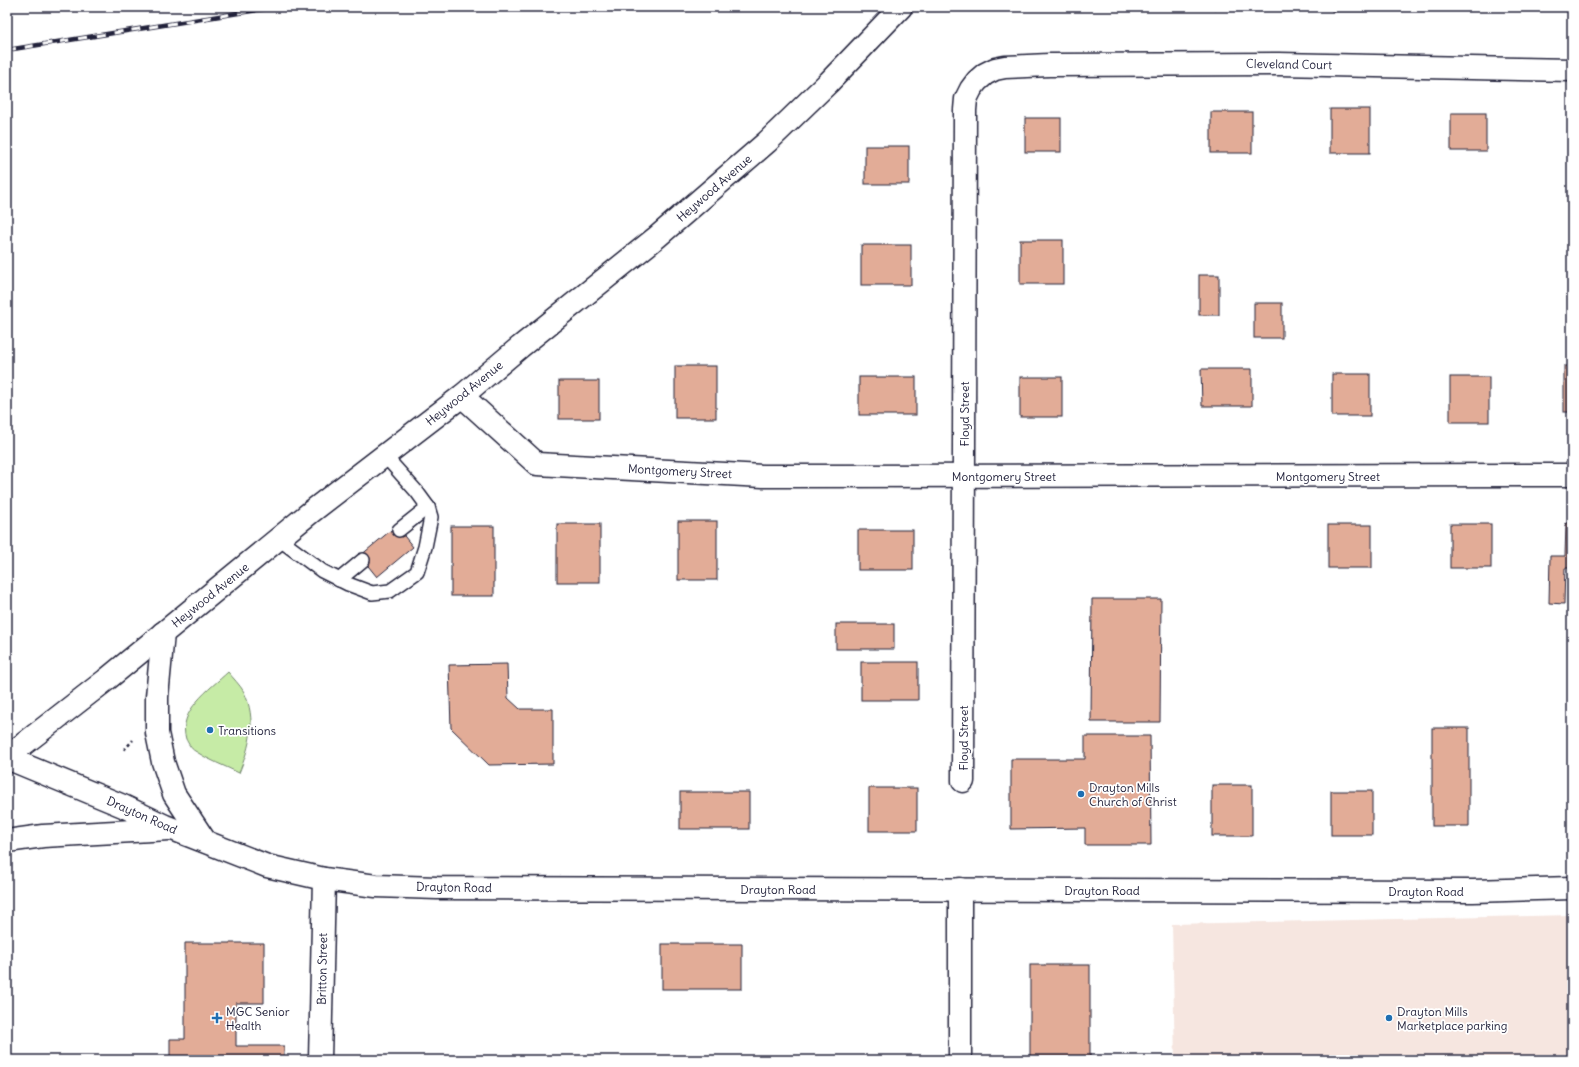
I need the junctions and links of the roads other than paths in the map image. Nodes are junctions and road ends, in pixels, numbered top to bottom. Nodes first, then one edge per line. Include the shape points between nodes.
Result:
1 (895, 13) edge
2 (1005, 67) joint
3 (1572, 70) edge
4 (462, 396) junction
5 (384, 456) junction
6 (1572, 475) edge
7 (964, 476) junction
8 (428, 507) junction
9 (399, 530) dead end
10 (279, 539) junction
11 (363, 560) dead end
12 (339, 580) junction
13 (163, 634) junction
14 (7, 758) edge
15 (964, 782) dead end
16 (172, 829) junction
17 (7, 841) edge
18 (205, 841) junction
19 (324, 879) junction
20 (1572, 888) edge
21 (960, 889) junction
22 (320, 1060) edge
23 (960, 1060) edge

1 - 4 street, Heywood Avenue via 767,142 657,237
2 - 3 street, Cleveland Court via 1278,64
2 - 7 street, Floyd Street via 985,74 977,81 966,99
4 - 5 street, Heywood Avenue
4 - 7 street, Montgomery Street via 537,464 763,476
5 - 8 lane
5 - 10 street, Heywood Avenue
6 - 7 street, Montgomery Street
7 - 15 street, Floyd Street
8 - 9 lane
8 - 12 lane via 431,517 417,572 390,591 372,593
10 - 12 lane via 322,571
10 - 13 street, Heywood Avenue
11 - 12 lane
13 - 14 street, Heywood Avenue
13 - 18 street via 156,697 156,733 174,794
14 - 16 street, Drayton Road
16 - 17 street via 42,836
16 - 18 street, Drayton Road
18 - 19 street, Drayton Road via 267,866
19 - 21 street, Drayton Road via 376,886 438,888
19 - 22 street, Britton Street
20 - 21 street, Drayton Road via 1473,891
21 - 23 street

